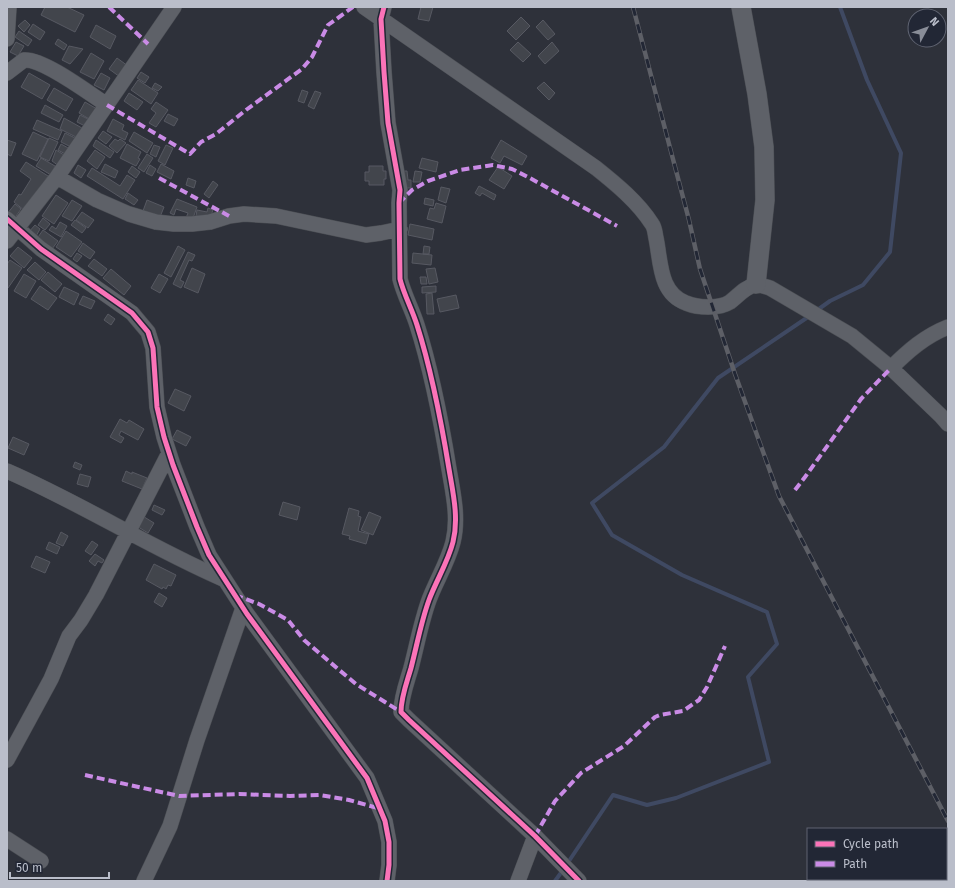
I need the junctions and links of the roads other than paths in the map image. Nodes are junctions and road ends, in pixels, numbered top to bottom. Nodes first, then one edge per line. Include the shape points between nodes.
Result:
1 (9, 7) edge
2 (174, 7) edge
3 (364, 7) edge
4 (741, 7) edge
5 (382, 13) edge
6 (7, 39) edge
7 (7, 73) edge
8 (107, 105) junction
9 (56, 177) junction
10 (12, 224) edge
11 (400, 229) junction
12 (7, 242) edge
13 (756, 284) junction
14 (948, 327) edge
15 (891, 368) junction
16 (948, 424) edge
17 (169, 453) junction
18 (7, 471) edge
19 (127, 532) junction
20 (223, 579) junction
21 (243, 608) junction
22 (7, 760) edge
23 (535, 836) junction
24 (7, 839) edge
25 (41, 861) dead end
26 (576, 877) edge
27 (144, 881) edge
28 (387, 881) edge
29 (518, 881) edge

1 - 6 street
2 - 8 street
3 - 5 street
4 - 13 street via 764,147 765,200
5 - 11 street via 388,123 400,190
5 - 13 street via 620,187 653,225 663,281 674,296 698,307 724,306
7 - 8 street via 24,60 35,61 58,72
8 - 9 street
9 - 10 street
9 - 11 street via 97,200 156,222 192,224 229,216 260,215 366,235
10 - 12 street
10 - 17 street via 41,249 132,313 148,332 153,348 157,407
11 - 23 street via 400,279 417,324 436,393 456,519 453,542 421,625 401,712
13 - 15 street via 783,295 852,336
14 - 15 street via 924,339
15 - 16 street
17 - 19 street
17 - 20 street via 197,527
18 - 19 street via 61,496
19 - 20 street
19 - 22 street via 96,594 70,636 51,679
20 - 21 street
21 - 27 street via 170,826
21 - 28 street via 367,778 385,821 389,842
23 - 26 street
23 - 29 street
24 - 25 street

